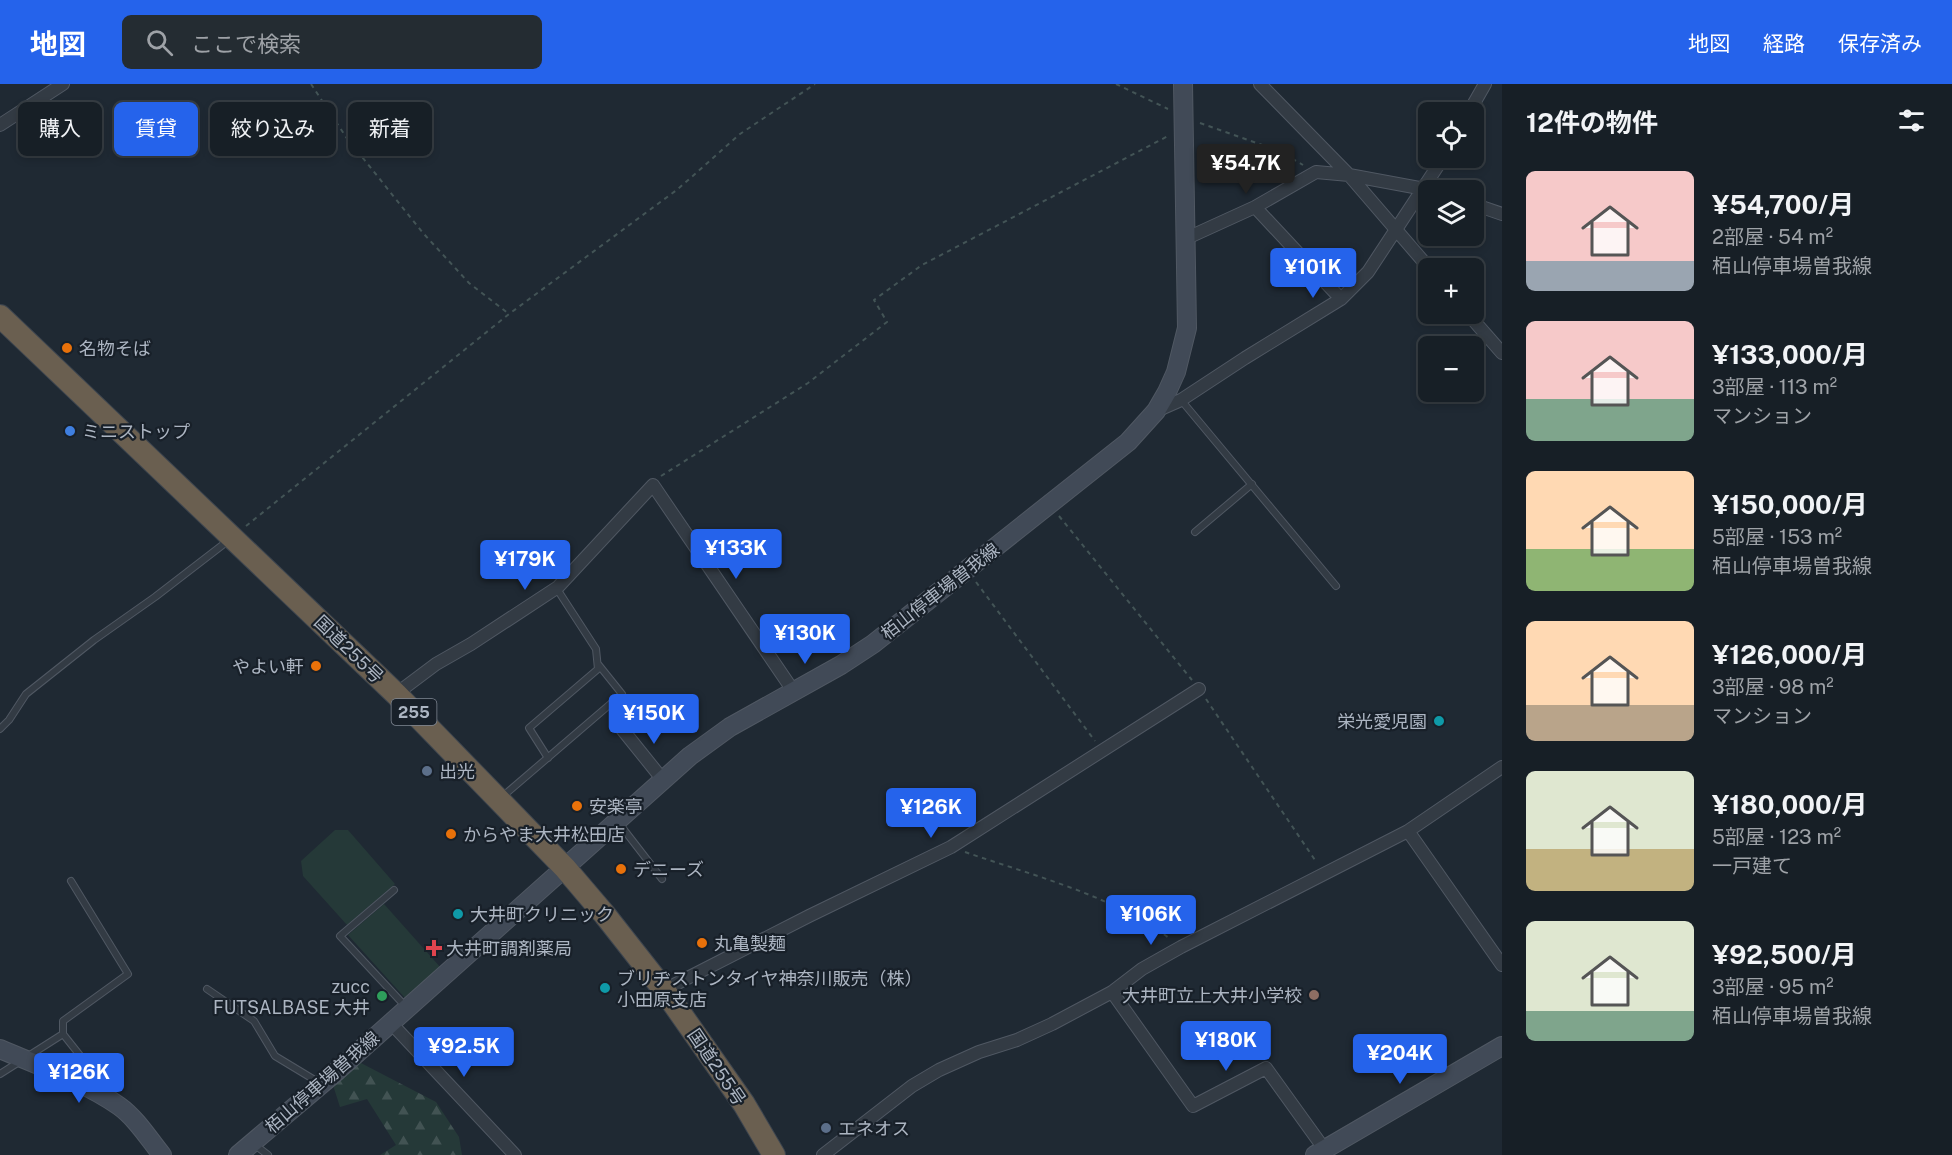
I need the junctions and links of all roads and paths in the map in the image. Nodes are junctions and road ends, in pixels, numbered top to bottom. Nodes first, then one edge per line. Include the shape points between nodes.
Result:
1 (63, 84) edge
2 (311, 84) edge
3 (815, 84) edge
4 (1116, 84) edge
5 (1183, 84) edge
6 (1260, 84) edge
7 (1485, 84) edge
8 (1475, 102) edge
9 (1184, 122) junction
10 (0, 125) edge
11 (1316, 172) junction
12 (1349, 175) junction
13 (1418, 187) edge
14 (1418, 201) edge
15 (1255, 207) junction
16 (1484, 208) edge
17 (1502, 214) edge
18 (1395, 230) junction
19 (1187, 238) junction
20 (1420, 258) edge
21 (1341, 299) junction
22 (509, 314) junction
23 (0, 316) edge
24 (1477, 324) edge
25 (1502, 353) edge
26 (1182, 400) junction
27 (1156, 411) junction
28 (652, 484) junction
29 (1252, 484) junction
30 (1195, 532) dead end
31 (232, 537) junction
32 (968, 570) junction
33 (1336, 586) dead end
34 (557, 589) junction
35 (598, 666) junction
36 (1199, 689) dead end
37 (794, 692) junction
38 (396, 694) junction
39 (0, 729) edge
40 (622, 729) dead end
41 (1102, 750) junction
42 (548, 758) junction
43 (1502, 767) edge
44 (663, 780) junction
45 (499, 799) junction
46 (617, 820) junction
47 (1408, 831) junction
48 (951, 847) junction
49 (565, 868) junction
50 (662, 879) dead end
51 (71, 881) dead end
52 (394, 890) dead end
53 (1181, 947) junction
54 (1502, 965) edge
55 (207, 989) dead end
56 (664, 990) junction
57 (1112, 992) junction
58 (407, 1007) junction
59 (390, 1022) junction
60 (63, 1034) junction
61 (1502, 1046) edge
62 (0, 1049) edge
63 (22, 1059) junction
64 (0, 1074) edge
65 (321, 1084) junction
66 (120, 1106) junction
67 (252, 1143) junction
68 (1320, 1152) edge
69 (162, 1155) edge
70 (238, 1155) edge
71 (268, 1155) edge
72 (515, 1155) edge
73 (774, 1155) edge
74 (823, 1155) edge

1 - 10 street
2 - 22 path via 346,137 423,233 469,283
3 - 22 path via 740,135 678,189
4 - 9 path
5 - 9 main road, 栢山停車場曽我線
6 - 12 street
7 - 8 street
9 - 11 path via 1279,151
9 - 19 main road, 栢山停車場曽我線
9 - 28 path via 922,265 874,300 887,322 808,383
11 - 12 street
11 - 15 street
12 - 13 street
12 - 18 street
14 - 18 street
15 - 19 street
15 - 21 street
16 - 17 street
18 - 20 street
18 - 21 street via 1368,272
19 - 27 main road, 栢山停車場曽我線 via 1187,328 1176,372
21 - 26 street
22 - 31 path
23 - 31 highway, 国道255号 / 255
24 - 25 street
26 - 27 street
26 - 29 lane
27 - 32 main road, 栢山停車場曽我線 via 1128,442
28 - 34 street
28 - 37 street
29 - 30 lane
29 - 33 lane
31 - 38 highway, 国道255号 / 255
31 - 39 lane via 26,694
32 - 37 main road, 栢山停車場曽我線 via 873,644
32 - 41 path
34 - 35 lane via 596,649
34 - 38 street via 436,664
35 - 42 lane via 529,728
35 - 42 lane via 622,694
36 - 41 street
37 - 44 main road, 栢山停車場曽我線 via 708,741
38 - 45 highway, 国道255号 / 255
40 - 44 street
41 - 48 street
42 - 45 lane
43 - 47 street
44 - 46 main road, 栢山停車場曽我線
45 - 49 highway, 国道255号 / 255
46 - 49 main road, 栢山停車場曽我線
46 - 50 lane
47 - 53 street
47 - 54 street
48 - 53 path via 1087,894 1148,923
48 - 56 street
49 - 56 highway, 国道255号 / 255
49 - 58 main road, 栢山停車場曽我線
51 - 60 lane via 128,974 63,1021
52 - 58 lane via 340,936
53 - 57 street
55 - 65 lane via 254,1021 275,1056
56 - 73 highway, 国道255号 / 255 via 744,1104
57 - 68 street via 1193,1106 1266,1068
57 - 74 street via 1017,1040 939,1070 912,1086
58 - 59 main road, 栢山停車場曽我線
59 - 65 main road, 栢山停車場曽我線
59 - 72 street
60 - 63 lane
60 - 66 lane
61 - 68 main road
62 - 63 main road
63 - 64 lane
63 - 66 main road
65 - 67 main road, 栢山停車場曽我線
66 - 69 main road
67 - 70 main road, 栢山停車場曽我線
67 - 71 lane

